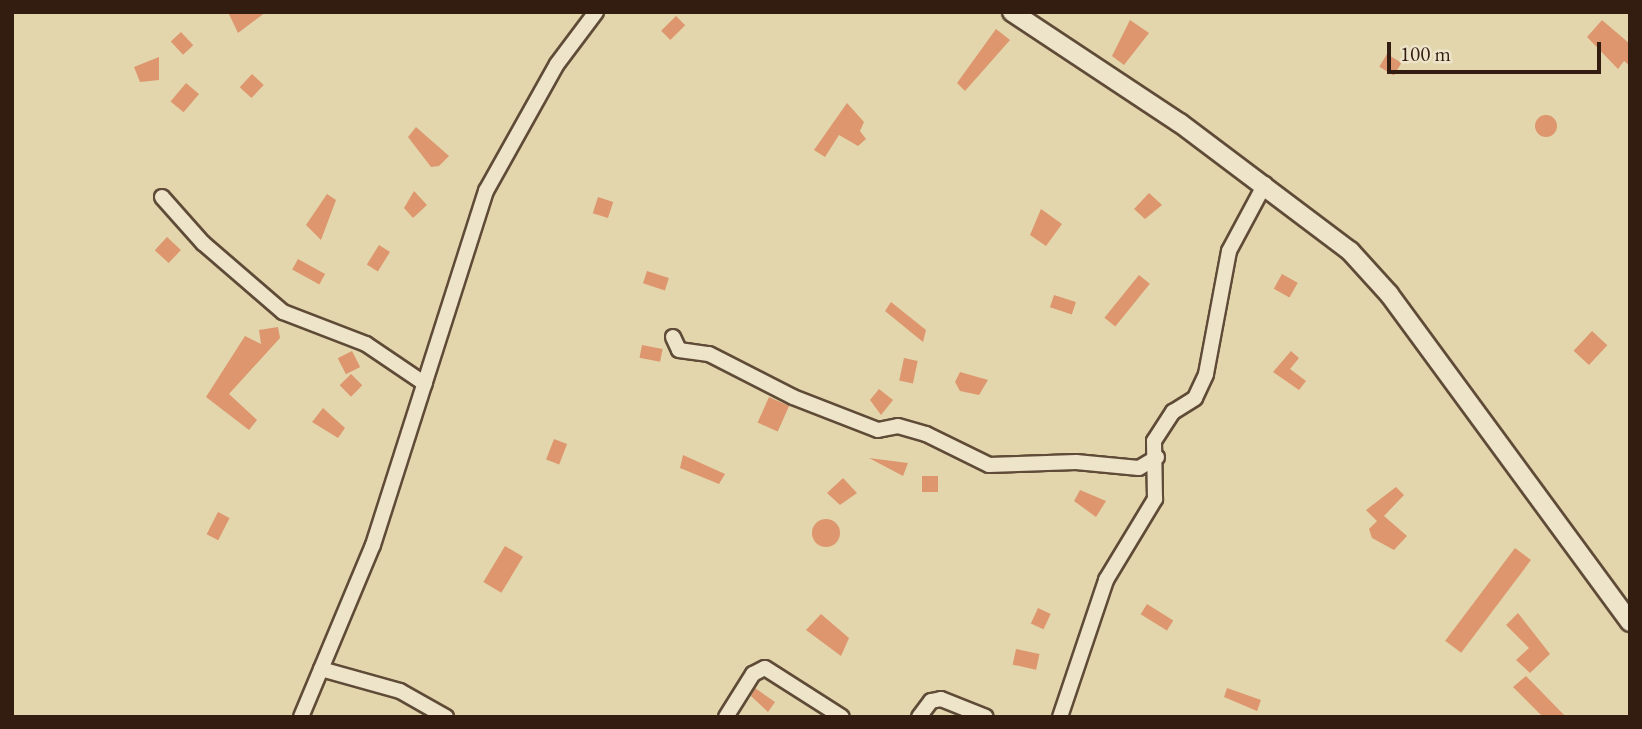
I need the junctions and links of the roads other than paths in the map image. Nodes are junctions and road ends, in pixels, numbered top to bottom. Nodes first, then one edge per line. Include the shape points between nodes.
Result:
1 (596, 12) edge
2 (1012, 12) edge
3 (1265, 184) junction
4 (162, 197) dead end
5 (673, 337) dead end
6 (425, 383) junction
7 (1157, 457) junction
8 (1630, 622) edge
9 (321, 669) junction
10 (301, 717) edge
11 (446, 717) edge
12 (726, 717) edge
13 (842, 717) edge
14 (919, 717) edge
15 (986, 717) edge
16 (1060, 717) edge

1 - 6 street via 557,64 486,191
2 - 3 street
3 - 7 street via 1228,251 1206,374 1195,398 1173,412 1154,441
3 - 8 street via 1350,251 1390,294
4 - 6 street via 203,243 283,312 366,344
5 - 7 street via 679,350 709,354 793,397 878,430 898,426 926,434 989,465 1076,461 1139,468
6 - 9 street via 373,545
7 - 16 street via 1155,499 1106,580
9 - 10 street
9 - 11 street via 400,691
12 - 13 street via 753,674 765,668
14 - 15 street via 941,699

